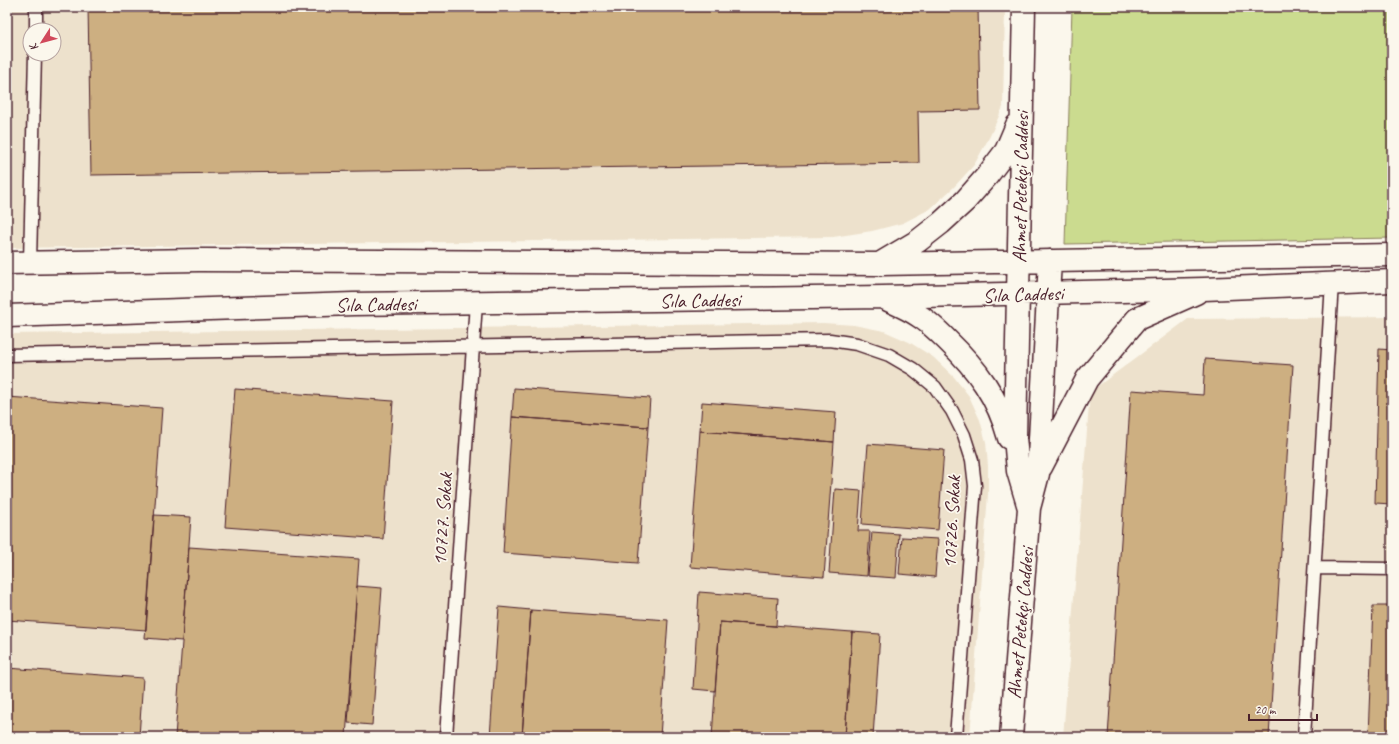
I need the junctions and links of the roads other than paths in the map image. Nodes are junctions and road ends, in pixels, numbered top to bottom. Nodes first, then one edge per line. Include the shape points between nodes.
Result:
1 (36, 7) edge
2 (1024, 7) edge
3 (36, 22) edge
4 (35, 62) edge
5 (1021, 114) junction
6 (1392, 255) edge
7 (1018, 261) junction
8 (1050, 261) junction
9 (30, 262) junction
10 (7, 263) edge
11 (880, 264) junction
12 (1392, 281) edge
13 (1332, 283) junction
14 (1204, 289) junction
15 (1048, 293) junction
16 (1017, 294) junction
17 (883, 298) junction
18 (476, 303) junction
19 (7, 316) edge
20 (473, 347) junction
21 (7, 355) edge
22 (1028, 472) junction
23 (1314, 568) junction
24 (1392, 569) edge
25 (446, 737) edge
26 (956, 737) edge
27 (1011, 737) edge
28 (1304, 737) edge

1 - 3 lane
2 - 5 street, Ahmet Petekçi Caddesi
4 - 9 lane
5 - 7 street, Ahmet Petekçi Caddesi
5 - 11 street via 1006,151 965,201 918,241
6 - 8 street, Sıla Caddesi
7 - 8 street, Sıla Caddesi
7 - 11 street, Sıla Caddesi
7 - 16 street, Ahmet Petekçi Caddesi
8 - 15 street, Ahmet Petekçi Caddesi
9 - 10 street, Sıla Caddesi
9 - 11 street, Sıla Caddesi via 215,260
12 - 13 street, Sıla Caddesi
13 - 14 street, Sıla Caddesi
13 - 23 lane
14 - 15 street, Sıla Caddesi
14 - 22 street via 1137,319 1087,379
15 - 16 street, Sıla Caddesi
15 - 22 street, Ahmet Petekçi Caddesi
16 - 17 street, Sıla Caddesi
16 - 22 street, Ahmet Petekçi Caddesi via 1015,437
17 - 18 street, Sıla Caddesi
17 - 22 street via 920,316 964,356 982,378 996,402
18 - 19 street, Sıla Caddesi via 345,304
18 - 20 lane, 10727. Sokak
20 - 21 lane, 10726. Sokak
20 - 25 lane, 10727. Sokak
20 - 26 lane, 10726. Sokak via 830,340 857,344 889,355 919,374 935,387 952,411 964,435 972,460 975,486
22 - 27 street, Ahmet Petekçi Caddesi via 1029,508
23 - 24 lane
23 - 28 lane

